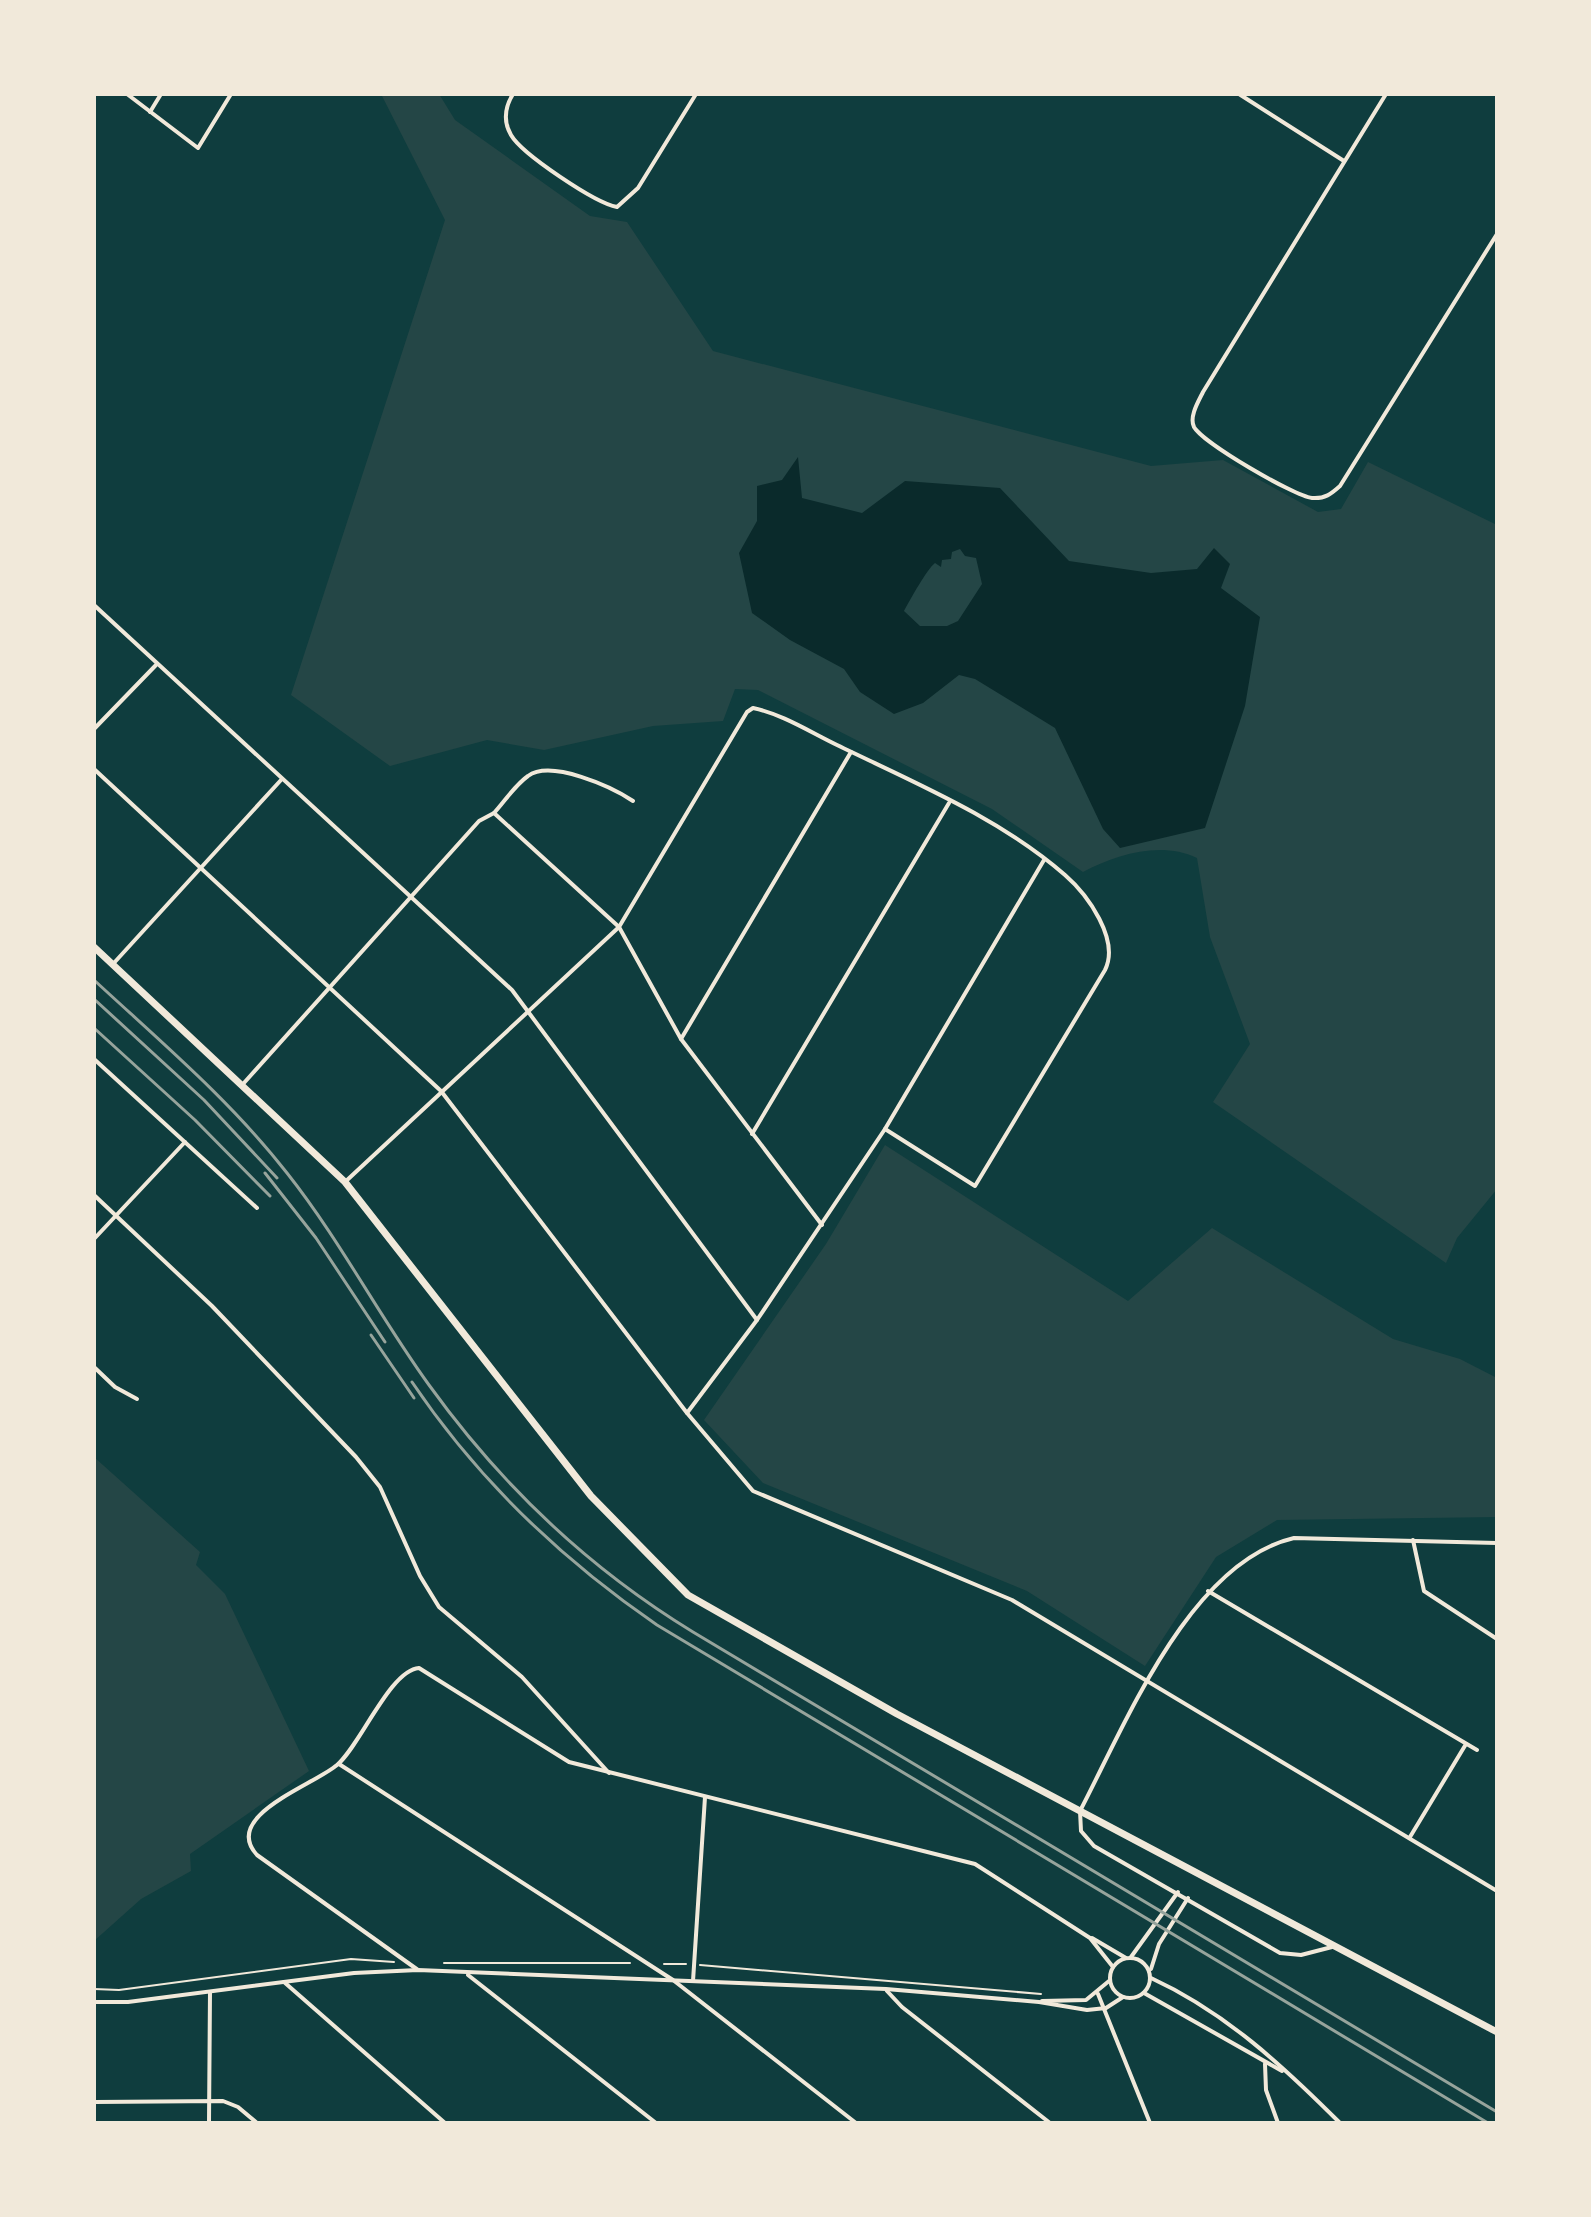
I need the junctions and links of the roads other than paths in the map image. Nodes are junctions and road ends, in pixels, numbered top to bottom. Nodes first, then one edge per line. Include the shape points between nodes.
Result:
1 (127, 94) edge
2 (161, 94) edge
3 (231, 94) edge
4 (513, 94) edge
5 (696, 94) edge
6 (1239, 94) edge
7 (1386, 94) edge
8 (150, 112) junction
9 (1344, 161) junction
10 (1497, 234) edge
11 (94, 605) edge
12 (157, 664) junction
13 (94, 729) edge
14 (851, 752) junction
15 (94, 769) edge
16 (281, 779) junction
17 (633, 801) dead end
18 (949, 802) junction
19 (493, 813) junction
20 (1044, 860) junction
21 (201, 867) junction
22 (410, 896) junction
23 (619, 927) junction
24 (94, 947) edge
25 (113, 964) junction
26 (329, 984) junction
27 (528, 1013) junction
28 (681, 1039) junction
29 (94, 1059) edge
30 (243, 1084) junction
31 (441, 1091) junction
32 (885, 1129) junction
33 (752, 1134) junction
34 (185, 1142) junction
35 (345, 1182) junction
36 (94, 1195) edge
37 (257, 1208) dead end
38 (117, 1216) junction
39 (822, 1225) junction
40 (94, 1239) edge
41 (757, 1320) junction
42 (94, 1367) edge
43 (137, 1399) dead end
44 (687, 1413) junction
45 (1413, 1540) junction
46 (1497, 1543) edge
47 (1208, 1591) junction
48 (1497, 1639) edge
49 (1148, 1681) junction
50 (1466, 1744) junction
51 (1477, 1750) dead end
52 (339, 1764) junction
53 (610, 1773) junction
54 (705, 1797) junction
55 (1080, 1811) junction
56 (1410, 1837) junction
57 (1497, 1891) edge
58 (1178, 1892) junction
59 (1188, 1898) junction
60 (1090, 1938) junction
61 (1335, 1946) junction
62 (1129, 1958) junction
63 (1113, 1967) junction
64 (418, 1970) junction
65 (466, 1973) junction
66 (1151, 1975) junction
67 (673, 1980) junction
68 (1110, 1980) junction
69 (693, 1981) junction
70 (283, 1982) junction
71 (886, 1989) junction
72 (210, 1992) junction
73 (1144, 1993) junction
74 (1098, 1994) junction
75 (1123, 1997) junction
76 (94, 2002) edge
77 (1039, 2002) junction
78 (1105, 2008) junction
79 (1497, 2032) edge
80 (1265, 2063) junction
81 (1284, 2072) junction
82 (94, 2102) edge
83 (210, 2103) junction
84 (209, 2123) edge
85 (257, 2123) edge
86 (445, 2123) edge
87 (656, 2123) edge
88 (856, 2123) edge
89 (1050, 2123) edge
90 (1150, 2123) edge
91 (1278, 2123) edge
92 (1340, 2123) edge

1 - 8 street
2 - 8 street
3 - 8 street via 198,148
4 - 5 street via 505,115 512,138 589,198 617,207 638,188
6 - 9 street
7 - 9 street
9 - 10 street via 1210,379 1192,419 1200,434 1296,493 1324,497 1340,486
11 - 12 street
12 - 13 street
12 - 16 street
14 - 18 street
14 - 23 street via 753,708 747,712
14 - 28 street
15 - 21 street
16 - 21 street
16 - 22 street
17 - 19 street via 549,769 529,775
18 - 20 street
18 - 33 street
19 - 22 street via 479,821
19 - 23 street
20 - 32 street
20 - 32 street via 1071,881 1109,942 1105,970 975,1186
21 - 25 street
21 - 26 street
22 - 26 street
22 - 27 street via 512,990
23 - 27 street
23 - 28 street
24 - 25 main road
25 - 30 main road
26 - 30 street
26 - 31 street
27 - 31 street
27 - 41 street
28 - 33 street
29 - 34 street
30 - 35 main road
31 - 35 street
31 - 44 street
32 - 39 street
33 - 39 street
34 - 37 street
34 - 38 street
35 - 55 main road via 591,1496 677,1587 776,1647
36 - 38 street
38 - 40 street
38 - 53 street via 212,1306 373,1476 439,1607 522,1677
39 - 41 street
41 - 44 street
42 - 43 street
44 - 49 street via 762,1497 998,1593
45 - 46 street
45 - 47 street via 1294,1538 1241,1561
45 - 48 street via 1424,1591
47 - 49 street
47 - 50 street
49 - 55 street
49 - 56 street
50 - 51 street
50 - 56 street
52 - 53 street via 397,1682 414,1669 430,1672 569,1762
52 - 64 street via 265,1811 247,1830 248,1846
52 - 67 street
53 - 54 street
54 - 60 street via 975,1864
54 - 69 street
55 - 58 street via 1085,1839
55 - 61 main road
56 - 57 street
58 - 59 street
58 - 62 street via 1149,1938
59 - 61 street via 1280,1953 1301,1955
59 - 66 street via 1159,1944
60 - 62 street
60 - 63 street
61 - 79 main road
62 - 63 street
62 - 66 street via 1142,1961
63 - 68 street
64 - 65 street
64 - 70 street
65 - 67 street
65 - 87 street
66 - 73 street
66 - 81 street via 1243,2033
67 - 69 street
67 - 88 street
68 - 74 street
68 - 75 street
69 - 71 street
70 - 72 street
70 - 86 street
71 - 77 street
71 - 89 street
72 - 76 street
72 - 83 street
73 - 75 street
73 - 80 street
74 - 77 street via 1079,2001
74 - 78 street
75 - 78 street
77 - 78 street
78 - 90 street
80 - 81 street
80 - 91 street via 1266,2090
81 - 92 street
82 - 83 street
83 - 84 street
83 - 85 street via 229,2102

